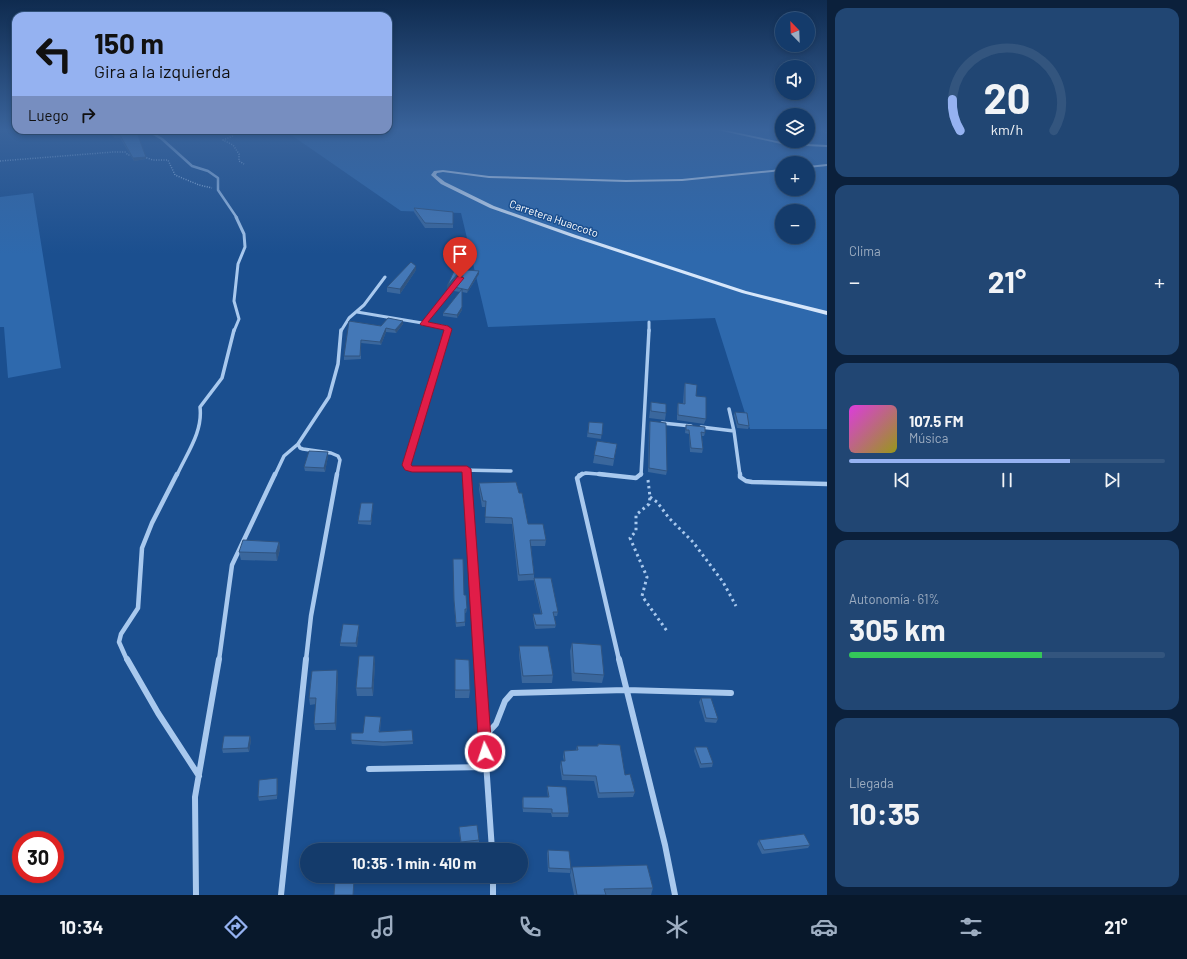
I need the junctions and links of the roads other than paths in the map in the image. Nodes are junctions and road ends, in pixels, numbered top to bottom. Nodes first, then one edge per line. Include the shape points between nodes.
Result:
1 (206, 171) edge
2 (774, 171) edge
3 (385, 277) dead end
4 (460, 278) edge
5 (356, 312) junction
6 (827, 313) edge
7 (649, 322) dead end
8 (423, 324) junction
9 (729, 409) dead end
10 (643, 421) junction
11 (651, 422) edge
12 (658, 423) edge
13 (734, 431) junction
14 (298, 444) junction
15 (467, 469) junction
16 (511, 472) dead end
17 (827, 484) edge
18 (626, 690) junction
19 (731, 693) dead end
20 (484, 737) junction
21 (486, 767) junction
22 (368, 769) dead end
23 (199, 776) junction
24 (491, 843) edge
25 (493, 883) edge
26 (196, 895) edge
27 (281, 895) edge
28 (493, 895) edge
29 (675, 895) edge

1 - 23 street via 218,178 218,190 244,234 245,247 238,264 234,301 239,319 222,378 200,407 199,430 142,548 138,608 121,634 119,642 158,713
2 - 6 street, Carretera Huaccoto via 682,180 626,181 495,178 443,171 433,175 443,183 492,207 574,236 744,292
3 - 5 street
4 - 8 street
5 - 8 street
5 - 14 street via 340,332 338,364 329,397
7 - 10 street
8 - 15 street via 448,329 406,467
9 - 13 street
10 - 11 street
10 - 18 street via 641,477 586,473 577,478
12 - 13 street
13 - 17 street via 742,479 752,482
14 - 23 street via 284,456 232,565 215,689
14 - 27 street via 302,449 331,453 340,460 310,616
15 - 16 street
15 - 20 street
18 - 19 street
18 - 20 street via 512,693 505,698 493,730
18 - 29 street
20 - 21 street
21 - 22 street
21 - 24 street
23 - 26 street via 195,797
25 - 28 street

